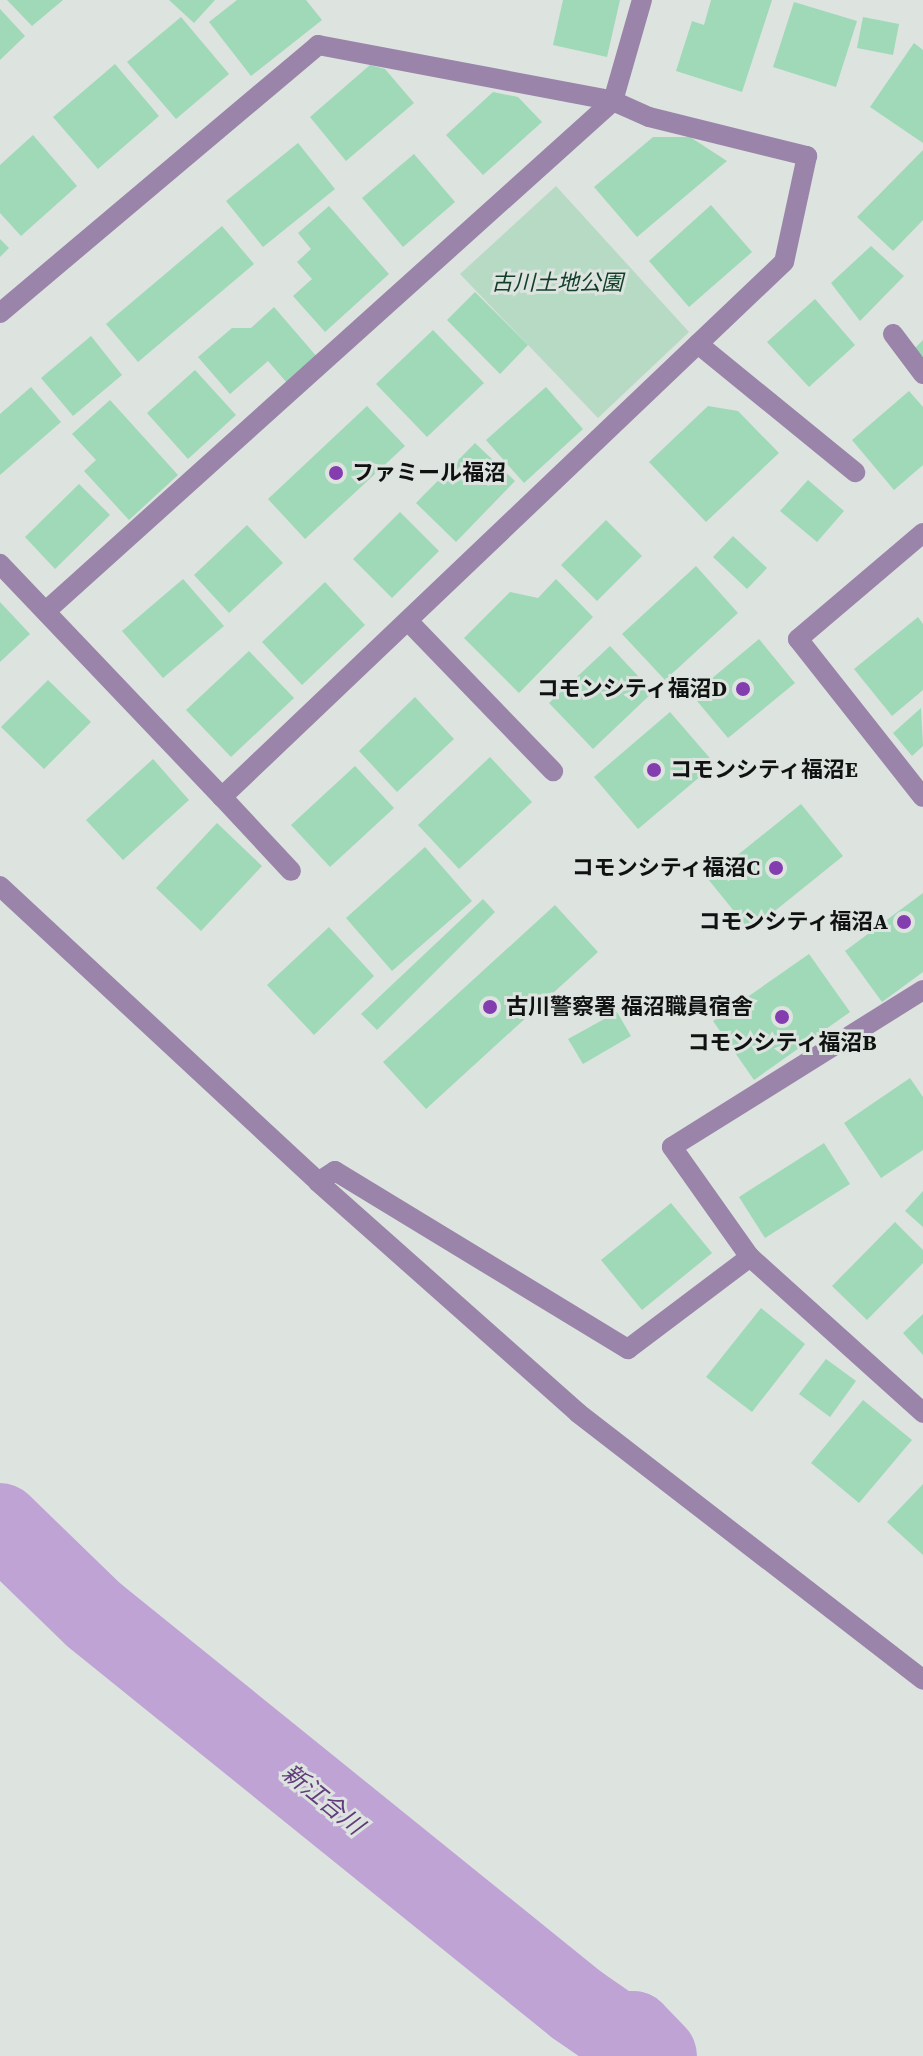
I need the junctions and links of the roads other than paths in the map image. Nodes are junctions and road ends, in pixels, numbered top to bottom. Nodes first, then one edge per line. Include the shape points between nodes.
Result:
1 (642, 0) edge
2 (613, 101) junction
3 (0, 313) edge
4 (893, 334) dead end
5 (698, 344) junction
6 (923, 374) edge
7 (855, 472) dead end
8 (923, 533) edge
9 (0, 564) edge
10 (46, 611) junction
11 (408, 621) junction
12 (553, 771) dead end
13 (222, 797) junction
14 (923, 797) edge
15 (291, 871) dead end
16 (0, 886) edge
17 (923, 990) edge
18 (318, 1182) junction
19 (750, 1257) junction
20 (923, 1413) edge
21 (923, 1680) edge

1 - 2 street
2 - 3 street via 318,45
2 - 5 street via 649,117 807,156 784,262
2 - 10 street
4 - 6 street
5 - 7 street
5 - 11 street
8 - 14 street via 798,639
9 - 10 street
10 - 13 street
11 - 12 street
11 - 13 street
13 - 15 street
16 - 18 street
17 - 19 street via 672,1147
18 - 19 street via 335,1171 628,1349
18 - 21 street via 578,1413
19 - 20 street

